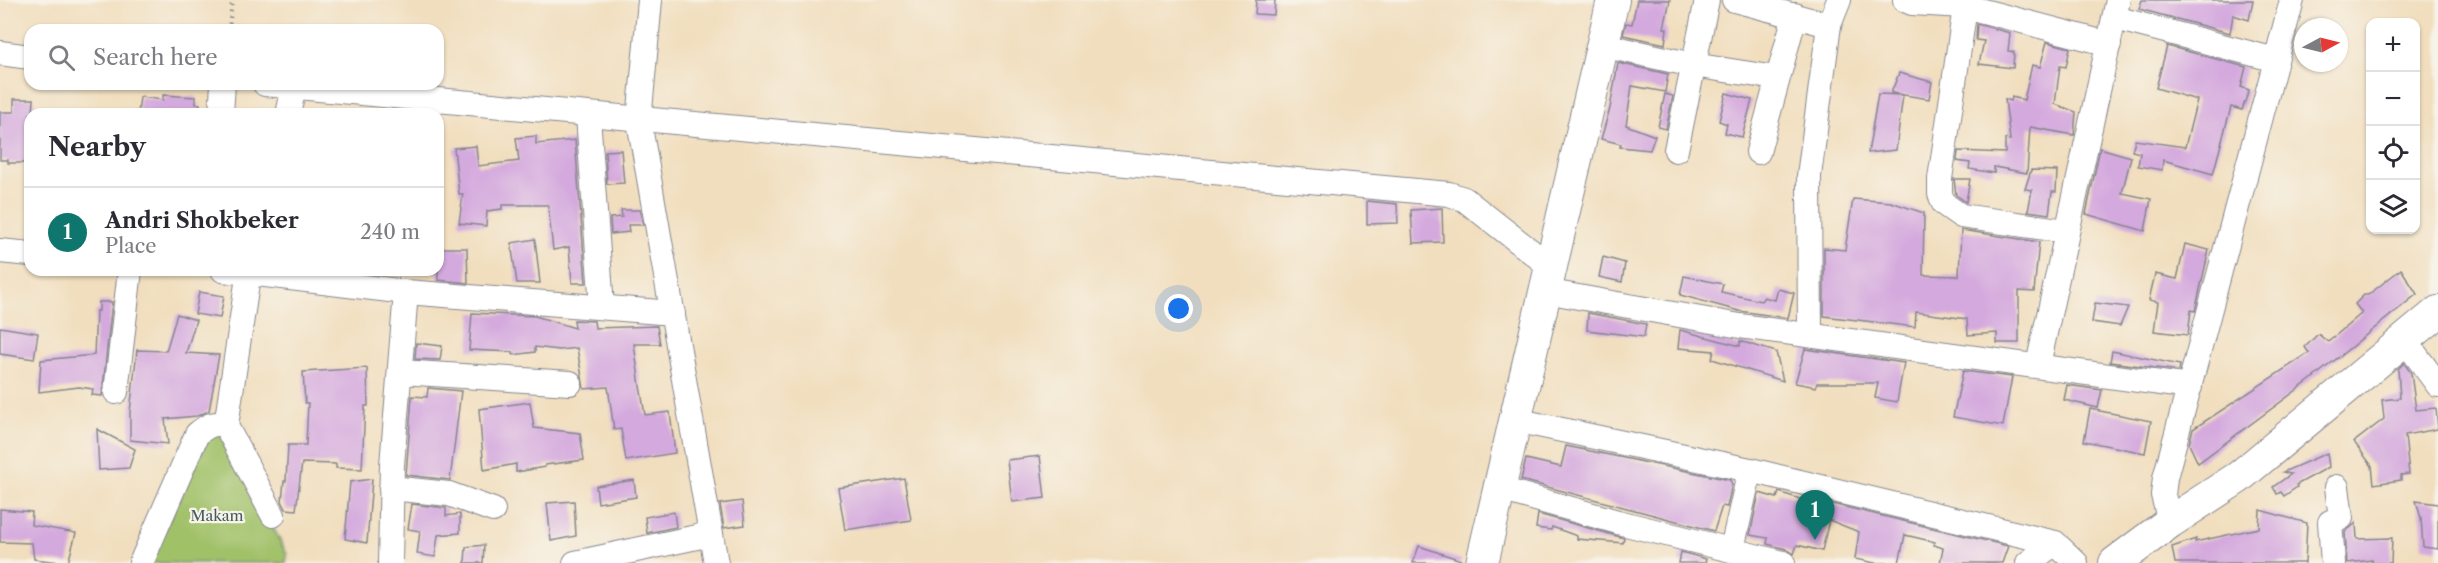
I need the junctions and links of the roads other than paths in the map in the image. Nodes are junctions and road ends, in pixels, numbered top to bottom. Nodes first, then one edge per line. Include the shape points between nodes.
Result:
1 (650, 0) edge
2 (1612, 0) edge
3 (1707, 0) edge
4 (1734, 0) edge
5 (1839, 0) edge
6 (1905, 0) edge
7 (2292, 0) edge
8 (1965, 3) edge
9 (2116, 9) edge
10 (1795, 15) junction
11 (1829, 25) junction
12 (2109, 44) junction
13 (1602, 45) junction
14 (0, 53) edge
15 (24, 56) edge
16 (2276, 60) junction
17 (1693, 65) junction
18 (1776, 78) junction
19 (223, 90) edge
20 (293, 90) edge
21 (324, 90) edge
22 (221, 108) edge
23 (289, 108) edge
24 (588, 116) junction
25 (639, 121) junction
26 (1676, 150) dead end
27 (1758, 152) dead end
28 (2066, 231) junction
29 (24, 250) edge
30 (0, 251) edge
31 (128, 276) edge
32 (248, 276) edge
33 (286, 276) edge
34 (1548, 279) junction
35 (406, 292) junction
36 (602, 307) junction
37 (2438, 312) edge
38 (673, 313) junction
39 (1810, 335) junction
40 (2408, 343) junction
41 (2038, 365) junction
42 (401, 372) junction
43 (2432, 377) edge
44 (570, 383) dead end
45 (2190, 387) junction
46 (116, 392) dead end
47 (1515, 420) junction
48 (226, 426) junction
49 (1750, 470) junction
50 (392, 488) junction
51 (2337, 488) dead end
52 (1500, 489) junction
53 (493, 510) dead end
54 (273, 515) dead end
55 (2170, 522) junction
56 (711, 534) junction
57 (2055, 543) junction
58 (1732, 549) junction
59 (141, 563) edge
60 (390, 563) edge
61 (575, 563) edge
62 (716, 563) edge
63 (1482, 563) edge
64 (1783, 563) edge
65 (2028, 563) edge
66 (2076, 563) edge
67 (2115, 563) edge
68 (2333, 563) edge

1 - 25 street
2 - 13 main road
3 - 17 street
4 - 10 street
5 - 11 street
6 - 8 street
7 - 16 street
8 - 12 street
8 - 28 street via 1940,179 1944,204 1961,216
9 - 12 street
9 - 16 street
10 - 11 street
10 - 18 street
11 - 39 street via 1809,176
12 - 28 street
13 - 17 street
13 - 34 main road
14 - 15 street
16 - 45 street
17 - 18 street
17 - 26 street
18 - 27 street
19 - 22 street
20 - 23 street
21 - 24 street
24 - 25 street
24 - 36 street
25 - 34 street via 1449,194 1464,200
25 - 38 street
28 - 41 street
29 - 30 street
31 - 46 street
32 - 48 street
33 - 35 street
34 - 39 street
34 - 47 main road
35 - 36 street
35 - 42 street
36 - 38 street
37 - 40 main road
38 - 56 street
39 - 41 street
40 - 43 street
40 - 55 main road via 2239,477
41 - 45 street
42 - 44 street
42 - 50 street
45 - 55 street via 2164,478 2163,495
47 - 49 street
47 - 52 main road
48 - 54 street
48 - 59 street via 207,426 197,434
49 - 57 street
49 - 58 street
50 - 53 street via 449,494
50 - 60 street
51 - 68 street via 2341,518 2330,522
52 - 58 street
52 - 63 main road
55 - 67 main road
56 - 61 street
56 - 62 street
57 - 65 street
57 - 66 street
58 - 64 street

